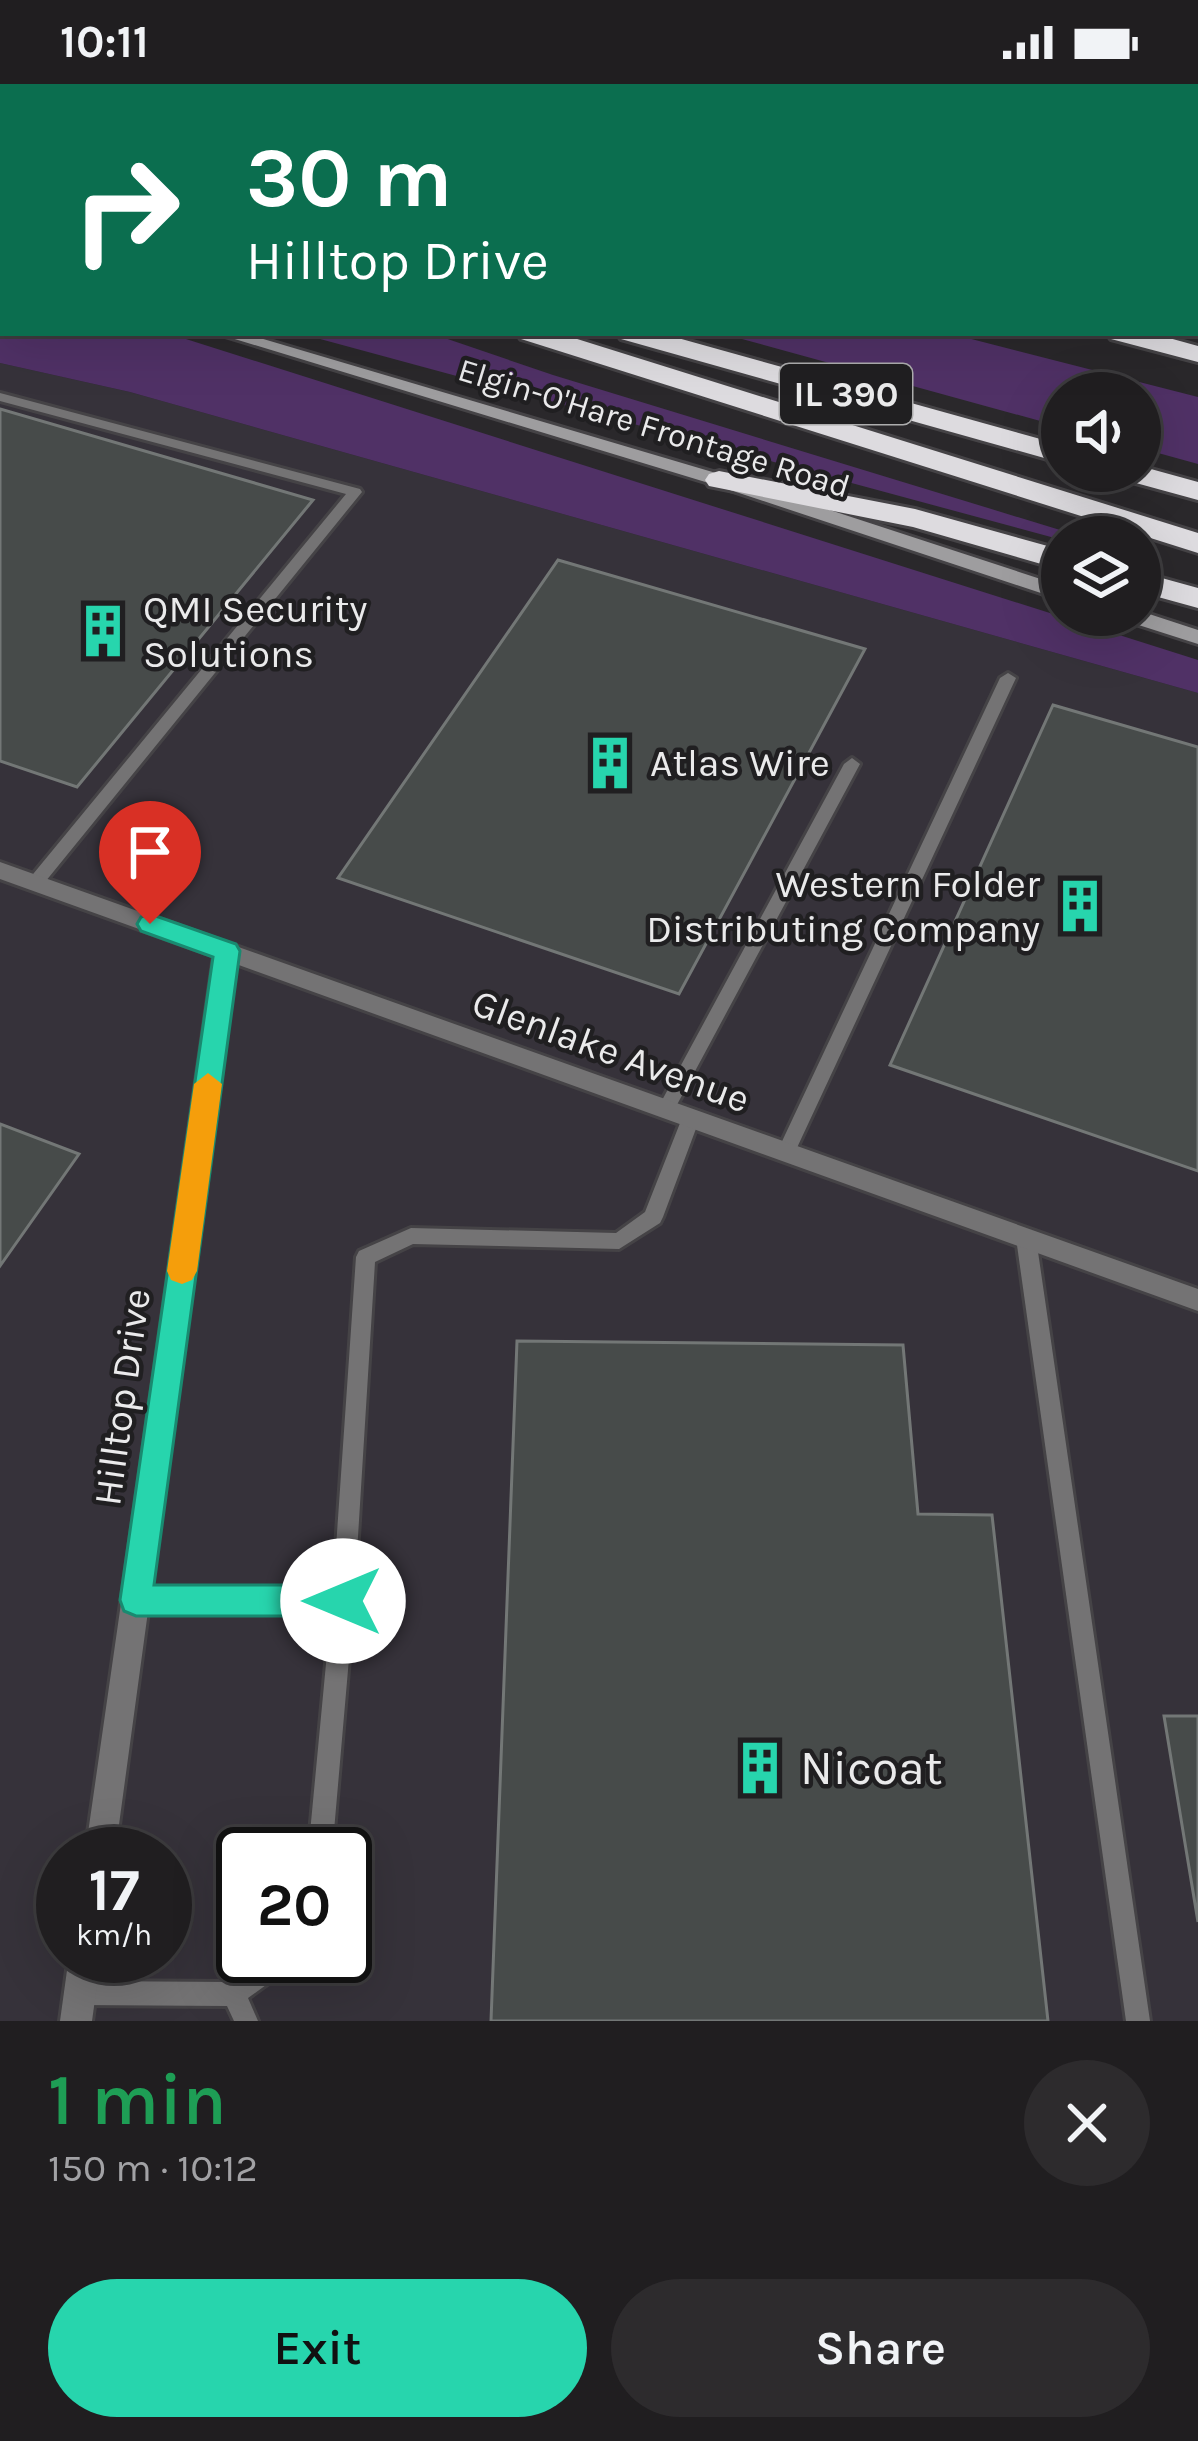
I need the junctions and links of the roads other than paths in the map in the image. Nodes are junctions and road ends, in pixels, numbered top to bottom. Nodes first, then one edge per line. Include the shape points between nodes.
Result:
1 (234, 336) edge
2 (540, 336) edge
3 (641, 336) edge
4 (1132, 336) edge
5 (1198, 353) edge
6 (0, 397) edge
7 (1041, 448) edge
8 (719, 480) junction
9 (1161, 481) edge
10 (1198, 491) edge
11 (1198, 543) edge
12 (1041, 554) edge
13 (1041, 585) edge
14 (1161, 588) edge
15 (1198, 598) edge
16 (1161, 625) edge
17 (1198, 638) edge
18 (1008, 678) dead end
19 (853, 764) dead end
20 (0, 871) edge
21 (35, 883) junction
22 (226, 951) junction
23 (666, 1108) junction
24 (691, 1118) junction
25 (786, 1152) junction
26 (1026, 1238) junction
27 (1198, 1300) edge
28 (136, 1600) junction
29 (343, 1601) junction
30 (104, 1827) edge
31 (322, 1827) edge
32 (249, 1983) edge
33 (234, 1994) junction
34 (78, 2007) edge
35 (246, 2021) edge
36 (1138, 2021) edge

1 - 8 main road, Elgin-O'Hare Frontage Road
2 - 11 highway
3 - 7 highway, IL 390
4 - 5 highway
6 - 21 lane via 355,492
8 - 12 highway via 914,518
8 - 13 main road, Elgin-O'Hare Frontage Road
9 - 10 highway
14 - 15 highway
16 - 17 main road
18 - 25 lane
19 - 23 lane
20 - 21 street, Glenlake Avenue
21 - 22 street, Glenlake Avenue
22 - 23 street, Glenlake Avenue
22 - 28 street, Hilltop Drive
23 - 24 street, Glenlake Avenue
24 - 25 street, Glenlake Avenue
24 - 29 lane via 653,1216 619,1241 411,1236 366,1257
25 - 26 street, Glenlake Avenue
26 - 27 street, Glenlake Avenue
26 - 36 lane
28 - 29 lane
28 - 30 street, Hilltop Drive
29 - 31 lane
32 - 33 lane
33 - 34 lane
33 - 35 lane

